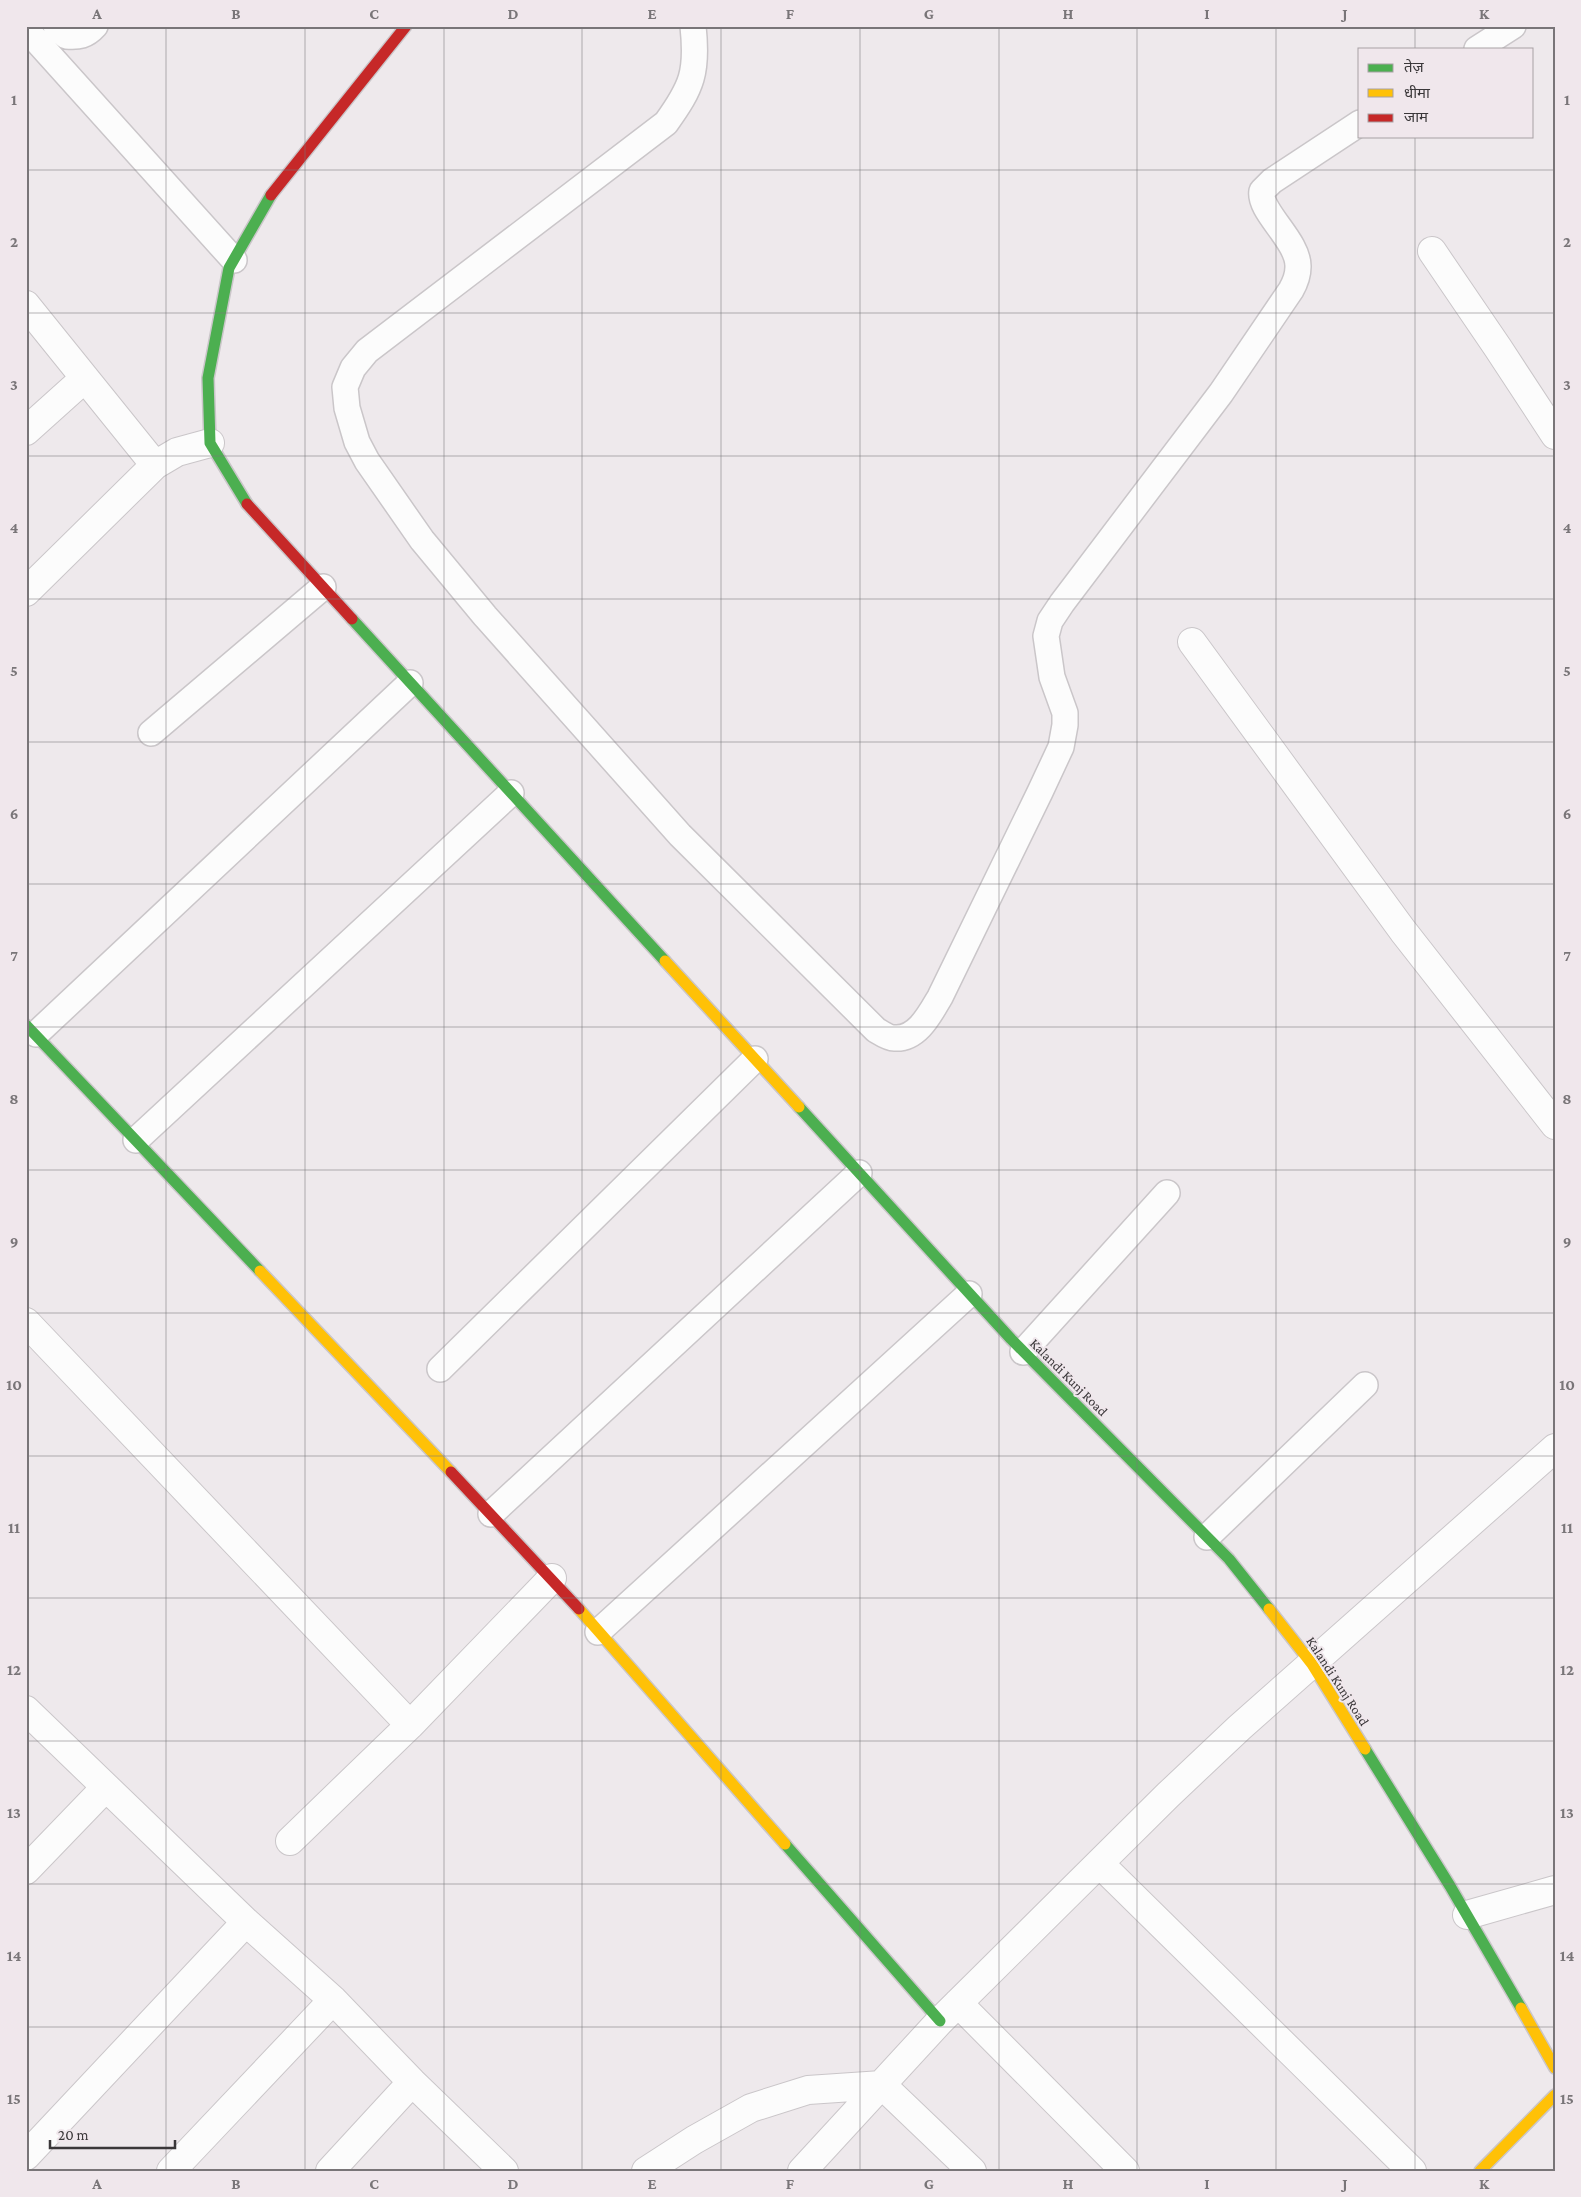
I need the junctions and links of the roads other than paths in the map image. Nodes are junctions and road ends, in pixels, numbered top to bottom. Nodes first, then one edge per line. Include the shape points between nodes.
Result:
1 (56, 26) edge
2 (95, 26) edge
3 (406, 26) edge
4 (693, 26) edge
5 (1513, 26) edge
6 (26, 29) edge
7 (1478, 48) edge
8 (1358, 124) edge
9 (1432, 251) dead end
10 (234, 260) junction
11 (26, 304) edge
12 (85, 378) junction
13 (26, 430) edge
14 (1555, 435) edge
15 (210, 443) junction
16 (155, 465) junction
17 (323, 587) junction
18 (26, 592) edge
19 (1192, 642) dead end
20 (410, 683) junction
21 (151, 733) dead end
22 (511, 793) junction
23 (31, 1029) edge
24 (755, 1059) junction
25 (1555, 1125) edge
26 (136, 1140) junction
27 (859, 1174) junction
28 (1167, 1193) dead end
29 (969, 1294) junction
30 (26, 1322) edge
31 (1017, 1345) junction
32 (440, 1369) dead end
33 (1365, 1385) dead end
34 (1555, 1448) edge
35 (492, 1514) junction
36 (1207, 1537) junction
37 (552, 1578) junction
38 (598, 1632) junction
39 (1312, 1664) junction
40 (28, 1715) edge
41 (410, 1725) junction
42 (106, 1787) junction
43 (290, 1841) dead end
44 (1100, 1864) junction
45 (26, 1870) edge
46 (1555, 1890) edge
47 (1467, 1915) junction
48 (246, 1922) junction
49 (333, 2000) junction
50 (949, 2012) junction
51 (1555, 2068) edge
52 (412, 2082) junction
53 (882, 2085) junction
54 (1555, 2095) edge
55 (26, 2156) edge
56 (171, 2171) edge
57 (330, 2171) edge
58 (504, 2171) edge
59 (646, 2171) edge
60 (802, 2171) edge
61 (972, 2171) edge
62 (1126, 2171) edge
63 (1412, 2171) edge
64 (1480, 2171) edge

1 - 2 lane via 66,36 79,37 88,34
3 - 10 street via 272,193
4 - 8 lane via 696,62 692,79 681,103 666,123 367,351 353,368 345,387 347,408 357,442 385,490 485,616 680,835 876,1030 893,1038 912,1033 924,1023 940,997 1061,746 1065,713 1047,653 1046,636 1050,621 1220,393 1294,284 1299,266 1297,257 1267,209 1262,191 1272,181
5 - 7 lane
6 - 10 lane
9 - 14 street
10 - 15 street via 229,268 208,378
11 - 12 street
12 - 13 street
12 - 16 street
15 - 16 street via 177,452
15 - 17 street, Kalandi Kunj Road via 246,503
16 - 18 street
17 - 20 street, Kalandi Kunj Road
17 - 21 lane
19 - 25 street via 1403,931
20 - 22 street, Kalandi Kunj Road
20 - 23 lane
22 - 24 street, Kalandi Kunj Road
22 - 26 lane
23 - 26 street
24 - 27 street, Kalandi Kunj Road
24 - 32 lane
26 - 35 street
27 - 29 street, Kalandi Kunj Road
27 - 35 lane
28 - 31 lane
29 - 31 street, Kalandi Kunj Road
29 - 38 lane
30 - 41 street
31 - 36 street, Kalandi Kunj Road
33 - 36 lane
34 - 39 street
35 - 37 street
36 - 39 street, Kalandi Kunj Road via 1229,1559
37 - 38 street
37 - 41 street
38 - 50 street
39 - 44 street via 1239,1728
39 - 47 street, Kalandi Kunj Road
40 - 42 street
41 - 43 street
42 - 45 street
42 - 48 street
44 - 50 street
44 - 63 street
46 - 47 street
47 - 51 street, Kalandi Kunj Road
48 - 49 street
48 - 55 street
49 - 52 street
49 - 56 street
50 - 53 street
50 - 62 street
52 - 57 street
52 - 58 street
53 - 59 street via 808,2090 751,2108
53 - 60 street
53 - 61 street
54 - 64 street

